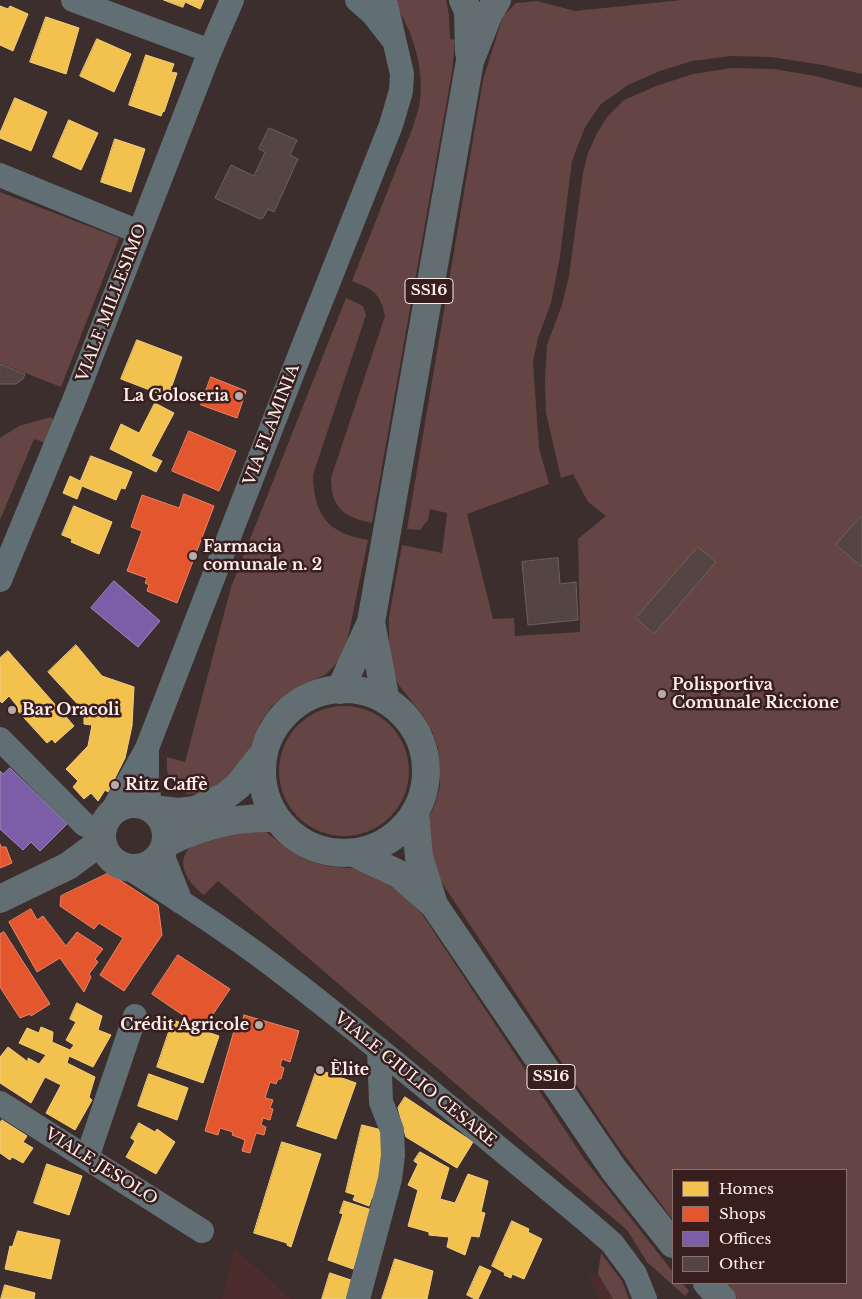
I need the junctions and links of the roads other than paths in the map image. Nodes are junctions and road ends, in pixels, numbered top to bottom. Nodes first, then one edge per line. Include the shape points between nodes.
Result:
1 (74, 0) edge
2 (232, 0) edge
3 (247, 0) edge
4 (356, 0) edge
5 (385, 0) edge
6 (463, 0) edge
7 (497, 0) edge
8 (221, 24) junction
9 (395, 43) junction
10 (210, 51) junction
11 (470, 61) junction
12 (0, 175) edge
13 (140, 232) junction
14 (0, 580) edge
15 (371, 622) junction
16 (340, 690) junction
17 (386, 701) junction
18 (0, 739) edge
19 (147, 748) junction
20 (264, 754) junction
21 (151, 809) junction
22 (415, 812) junction
23 (276, 818) junction
24 (112, 843) junction
25 (164, 848) junction
26 (354, 853) junction
27 (0, 899) edge
28 (181, 902) junction
29 (434, 905) junction
30 (135, 1016) dead end
31 (379, 1049) junction
32 (0, 1104) edge
33 (87, 1158) junction
34 (202, 1231) dead end
35 (672, 1243) edge
36 (708, 1284) edge
37 (358, 1299) edge
38 (645, 1299) edge
39 (722, 1299) edge

1 - 10 street
2 - 8 street, VIALE MILLESIMO
3 - 8 street, VIALE MILLESIMO
4 - 9 street, VIA FLAMINIA via 373,14
5 - 9 street, VIA FLAMINIA
6 - 11 main road, SS16 via 468,11
7 - 11 main road, SS16
8 - 10 street, VIALE MILLESIMO
9 - 19 street, VIA FLAMINIA via 402,74 401,91 391,125
10 - 13 street, VIALE MILLESIMO
11 - 15 main road, SS16
12 - 13 street
13 - 14 street, VIALE MILLESIMO via 76,398
15 - 16 main road, SS16
15 - 17 main road, SS16
16 - 17 main road via 356,690
16 - 20 main road via 322,692 291,709 269,737
17 - 22 main road via 409,722 423,751 425,782
18 - 24 street, VIALE GIULIO CESARE via 85,825
19 - 21 street, VIA FLAMINIA
19 - 24 street
20 - 21 main road via 238,786 224,797 195,810
20 - 23 main road via 263,788
21 - 24 main road via 141,804 120,807
21 - 25 main road via 164,823
22 - 26 main road via 389,840
22 - 29 main road, SS16 via 419,857
23 - 25 main road via 234,819 200,828
23 - 26 main road via 302,842 336,853
24 - 25 main road via 138,868 155,861
24 - 27 main road
24 - 28 street, VIALE GIULIO CESARE
25 - 28 street
26 - 29 main road, SS16 via 399,874
28 - 31 street, VIALE GIULIO CESARE via 287,976
29 - 35 main road, SS16 via 614,1170
30 - 33 street
31 - 37 street via 381,1102 392,1130 393,1155 390,1179
31 - 38 street, VIALE GIULIO CESARE via 612,1244 635,1274
32 - 33 street, VIALE JESOLO
33 - 34 street, VIALE JESOLO
36 - 39 main road

